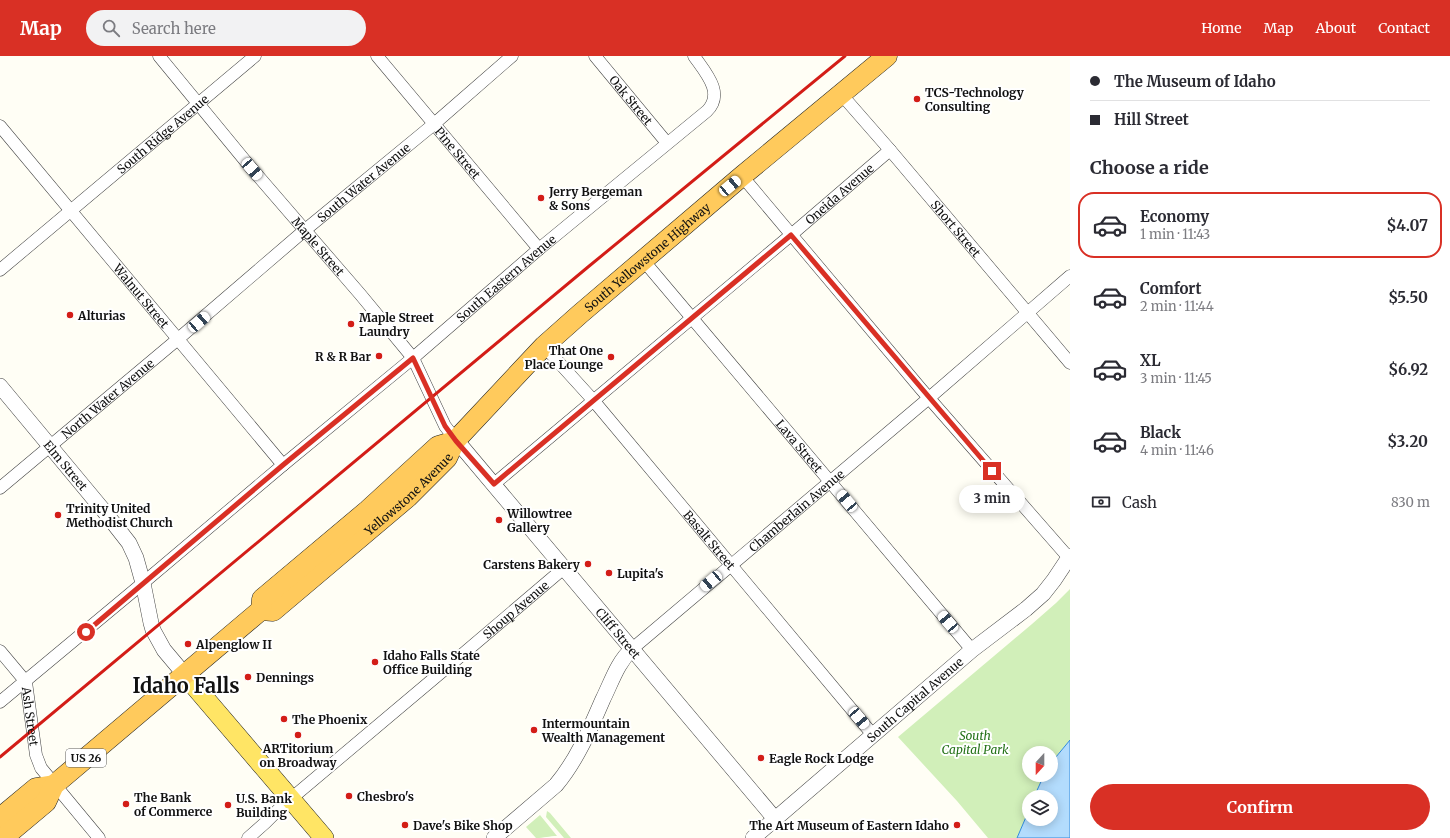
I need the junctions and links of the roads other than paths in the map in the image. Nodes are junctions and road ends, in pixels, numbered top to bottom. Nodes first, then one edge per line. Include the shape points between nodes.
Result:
1 (159, 56) edge
2 (255, 56) edge
3 (378, 56) edge
4 (512, 56) edge
5 (595, 56) edge
6 (694, 56) edge
7 (887, 56) edge
8 (841, 94) junction
9 (198, 103) junction
10 (434, 124) junction
11 (0, 126) edge
12 (667, 143) junction
13 (890, 150) junction
14 (742, 176) junction
15 (70, 211) junction
16 (305, 230) junction
17 (791, 235) junction
18 (539, 249) junction
19 (643, 260) junction
20 (0, 270) edge
21 (1070, 276) edge
22 (1029, 313) junction
23 (693, 318) junction
24 (178, 339) junction
25 (544, 346) junction
26 (413, 358) junction
27 (1070, 363) edge
28 (0, 386) edge
29 (929, 398) junction
30 (593, 400) junction
31 (459, 444) junction
32 (50, 446) junction
33 (283, 465) junction
34 (830, 481) junction
35 (494, 484) junction
36 (0, 488) edge
37 (1069, 557) edge
38 (731, 564) junction
39 (564, 568) junction
40 (143, 583) junction
41 (632, 648) junction
42 (972, 650) junction
43 (0, 651) edge
44 (185, 674) junction
45 (26, 682) junction
46 (0, 702) edge
47 (873, 735) junction
48 (54, 785) junction
49 (291, 798) junction
50 (0, 818) edge
51 (775, 819) junction
52 (3, 838) edge
53 (99, 838) edge
54 (248, 838) edge
55 (324, 838) edge
56 (494, 838) edge
57 (753, 838) edge

1 - 9 street, Maple Street
2 - 9 street, South Ridge Avenue
3 - 10 street, Pine Street
4 - 10 street, South Water Avenue
5 - 12 street, Oak Street
6 - 12 street, South Eastern Avenue via 713,84 714,100 711,107
7 - 8 highway, South Yellowstone Highway
8 - 13 street, Short Street
8 - 14 highway, South Yellowstone Highway
9 - 15 street, South Ridge Avenue
9 - 16 street, Maple Street
10 - 16 street, South Water Avenue
10 - 18 street, Pine Street
11 - 15 street, Walnut Street
12 - 18 street, South Eastern Avenue
13 - 17 street, Oneida Avenue
13 - 22 street, Short Street
14 - 17 street
14 - 19 highway, South Yellowstone Highway
15 - 20 street, South Ridge Avenue
15 - 24 street, Walnut Street
16 - 24 street, South Water Avenue
16 - 26 street, Maple Street
17 - 23 street, Oneida Avenue
17 - 29 street
18 - 26 street, South Eastern Avenue
19 - 23 street, Lava Street
19 - 25 highway, South Yellowstone Highway
21 - 22 street, Chamberlain Avenue
22 - 27 street, Short Street
22 - 29 street, Chamberlain Avenue
23 - 30 street, Oneida Avenue
23 - 34 street, Lava Street
24 - 32 street, North Water Avenue
24 - 33 street, Walnut Street
25 - 30 street, Basalt Street
25 - 31 highway, South Yellowstone Highway
26 - 31 street, Maple Street via 441,418
26 - 33 street, South Eastern Avenue
28 - 32 street, Elm Street
29 - 34 street, Chamberlain Avenue
29 - 37 street
30 - 35 street, Oneida Avenue
30 - 38 street, Basalt Street
31 - 35 street, Cliff Street
31 - 44 highway, Yellowstone Avenue via 408,497 273,611 261,610
32 - 36 street, North Water Avenue
32 - 40 street, Elm Street via 129,543
33 - 40 street, South Eastern Avenue
34 - 38 street, Chamberlain Avenue
34 - 42 street, Lava Street
35 - 39 street, Cliff Street
37 - 42 street, South Capital Avenue via 1043,594
38 - 41 street, Chamberlain Avenue
38 - 47 street, Basalt Street
39 - 41 street, Cliff Street
39 - 49 street, Shoup Avenue
40 - 44 street, Elm Street via 153,630 164,650
40 - 45 street, South Eastern Avenue
41 - 51 street, Cliff Street
41 - 56 street, Chamberlain Avenue via 620,662 583,743 563,776 556,785
42 - 47 street, South Capital Avenue
43 - 45 street, Ash Street
44 - 48 highway, Yellowstone Avenue / US 26
44 - 49 main road
45 - 46 street, South Eastern Avenue
45 - 48 street, Ash Street via 36,756 41,768
47 - 51 street, South Capital Avenue
48 - 50 highway, Yellowstone Avenue / US 26 via 36,788
48 - 52 highway, Yellowstone Avenue / US 26 via 46,802
48 - 53 street, Ash Street
49 - 54 street, Shoup Avenue
49 - 55 main road
51 - 57 street, South Capital Avenue

